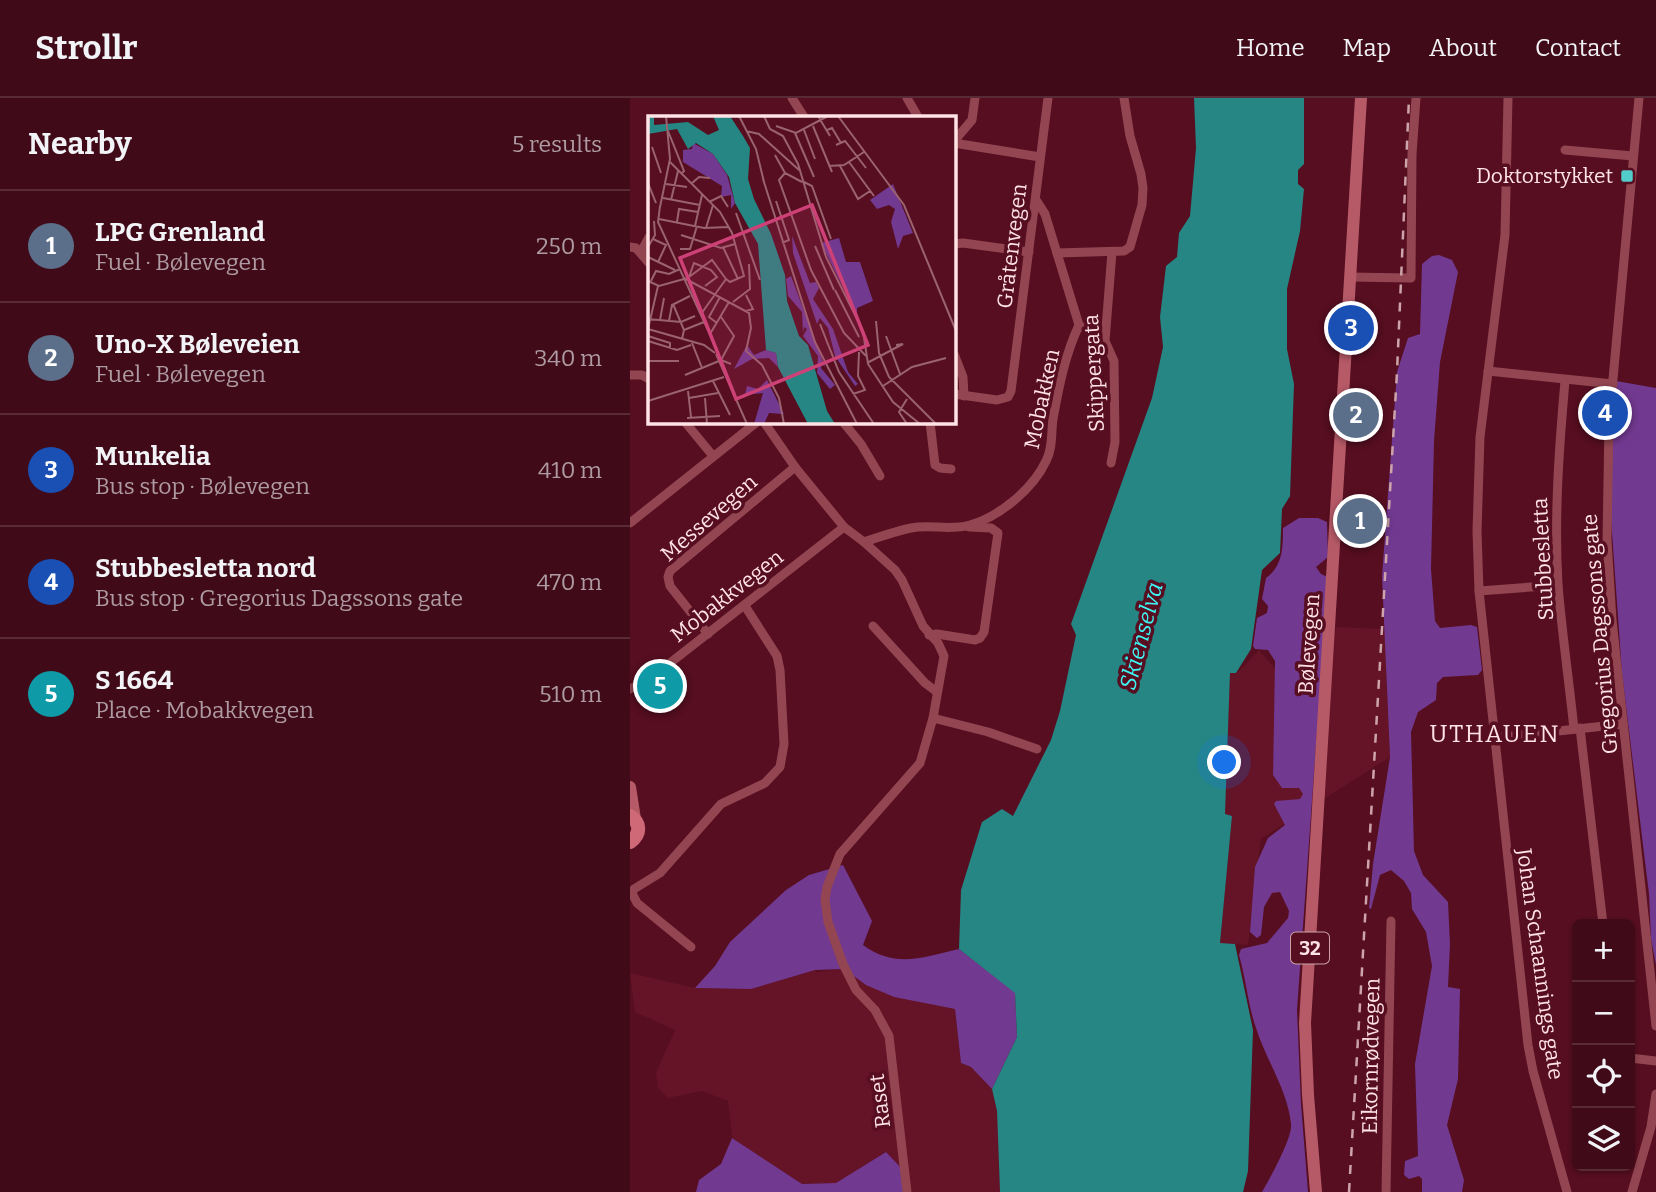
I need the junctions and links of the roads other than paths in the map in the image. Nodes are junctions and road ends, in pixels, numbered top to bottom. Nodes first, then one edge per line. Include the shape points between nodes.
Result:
1 (792, 98) edge
2 (907, 98) edge
3 (975, 98) edge
4 (1048, 98) edge
5 (1124, 98) edge
6 (1361, 98) edge
7 (1416, 98) edge
8 (1508, 98) edge
9 (1639, 98) edge
10 (803, 116) edge
11 (917, 116) edge
12 (956, 140) edge
13 (956, 142) edge
14 (1565, 150) dead end
15 (1633, 156) junction
16 (1040, 157) junction
17 (1036, 200) junction
18 (956, 244) edge
19 (630, 247) edge
20 (645, 252) edge
21 (1029, 252) junction
22 (1112, 252) junction
23 (1057, 253) junction
24 (1350, 277) junction
25 (1079, 325) junction
26 (1105, 341) junction
27 (956, 360) edge
28 (1488, 371) junction
29 (630, 375) edge
30 (648, 378) edge
31 (1565, 381) junction
32 (1612, 384) junction
33 (959, 395) edge
34 (687, 424) edge
35 (754, 424) edge
36 (765, 424) edge
37 (845, 424) edge
38 (930, 424) edge
39 (713, 456) junction
40 (1111, 463) dead end
41 (794, 467) junction
42 (951, 469) dead end
43 (880, 476) dead end
44 (630, 523) edge
45 (968, 526) junction
46 (844, 527) junction
47 (864, 541) junction
48 (1558, 585) junction
49 (1479, 591) junction
50 (745, 606) junction
51 (873, 626) dead end
52 (708, 634) junction
53 (929, 635) junction
54 (630, 689) edge
55 (937, 692) junction
56 (933, 718) junction
57 (1623, 724) junction
58 (1577, 729) junction
59 (1494, 738) junction
60 (1037, 748) dead end
61 (630, 787) edge
62 (633, 817) edge
63 (632, 843) edge
64 (1602, 919) edge
65 (1391, 921) dead end
66 (691, 947) dead end
67 (1656, 1026) edge
68 (1635, 1059) edge
69 (1656, 1061) edge
70 (1656, 1094) edge
71 (907, 1192) edge
72 (1316, 1192) edge
73 (1386, 1192) edge
74 (1567, 1192) edge
75 (1632, 1192) edge

1 - 10 street
2 - 11 street
3 - 12 street via 972,120
4 - 16 street, Gråtenvegen
5 - 22 street via 1141,174 1142,205 1130,247
6 - 24 main road, Bølevegen / 32
7 - 24 street via 1410,278
8 - 28 street, Johan Schaannings gate via 1505,235
9 - 15 street, Gregorius Dagssons gate
13 - 16 street
14 - 15 street
15 - 32 street, Gregorius Dagssons gate
16 - 17 street, Gråtenvegen
17 - 21 street, Gråtenvegen
17 - 23 street
18 - 21 street
19 - 20 street
21 - 33 street, Gråtenvegen via 1012,391 997,400
22 - 23 street
22 - 26 street, Skippergata
23 - 25 street
24 - 72 main road, Bølevegen / 32 via 1305,1023
25 - 26 street
25 - 45 street, Mobakken via 1063,367 1046,463 1009,506
26 - 40 street, Skippergata via 1114,361
27 - 33 street via 962,377
28 - 31 street
28 - 49 street, Johan Schaannings gate via 1480,437
29 - 30 street
31 - 32 street
31 - 48 street, Stubbesletta via 1557,465
32 - 57 street, Gregorius Dagssons gate via 1607,540
34 - 39 street
35 - 39 street
36 - 41 street, Raset
37 - 43 street
38 - 42 street via 934,465
39 - 44 street
41 - 46 street, Raset
41 - 52 street, Messevegen via 670,571 670,586
45 - 47 street, Mobakken via 909,528
45 - 53 street, Mobakken via 998,533 983,635 978,640
46 - 47 street, Raset
46 - 50 street, Mobakkvegen
47 - 53 street, Raset via 895,569
48 - 49 street
48 - 58 street, Stubbesletta
49 - 59 street, Johan Schaannings gate
50 - 52 street, Mobakkvegen
50 - 66 street via 777,656 784,744 780,766 765,783 721,804 673,860 632,894
51 - 55 street
52 - 54 street, Mobakkvegen
53 - 55 street, Raset via 944,656
55 - 56 street, Raset
56 - 60 street
56 - 71 street, Raset via 920,763 835,864 825,911 856,990 887,1030
57 - 58 street
57 - 67 street, Gregorius Dagssons gate
58 - 59 street
58 - 64 street, Stubbesletta
59 - 74 street, Johan Schaannings gate via 1528,1045
61 - 62 main road
62 - 63 highway via 639,827
65 - 73 street, Eikornrødvegen
68 - 69 street
70 - 75 street

